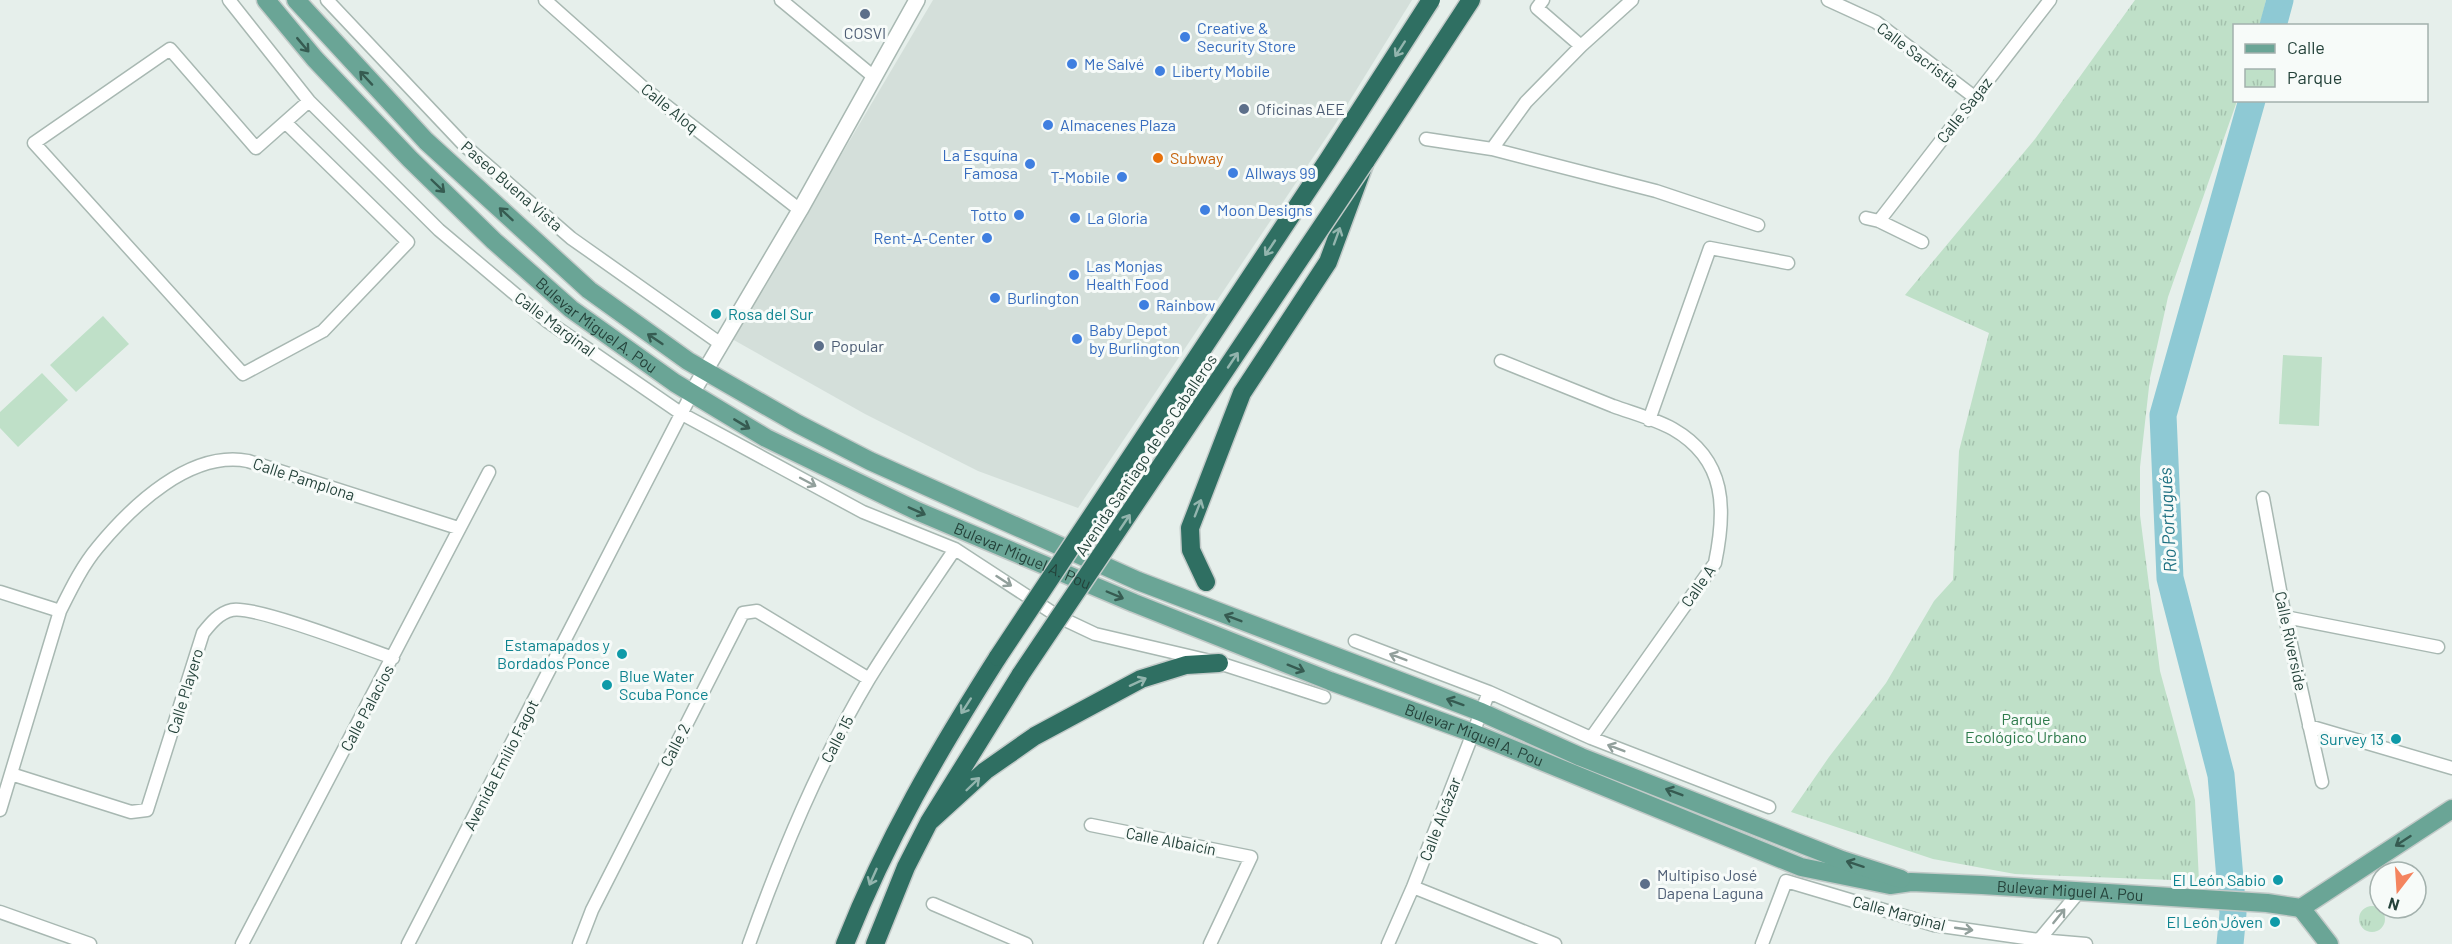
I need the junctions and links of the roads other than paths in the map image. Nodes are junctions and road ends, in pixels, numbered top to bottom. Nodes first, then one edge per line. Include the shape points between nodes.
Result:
1 (229, 0) edge
2 (266, 0) edge
3 (296, 0) edge
4 (327, 0) edge
5 (545, 0) edge
6 (781, 0) edge
7 (916, 0) edge
8 (1431, 0) edge
9 (1471, 0) edge
10 (1543, 0) edge
11 (1632, 0) edge
12 (1828, 0) edge
13 (2044, 2) edge
14 (1581, 46) junction
15 (874, 77) junction
16 (1973, 96) junction
17 (309, 101) junction
18 (286, 123) junction
19 (1426, 139) dead end
20 (1492, 149) junction
21 (1365, 162) junction
22 (800, 210) junction
23 (1866, 218) dead end
24 (1879, 220) junction
25 (1758, 225) dead end
26 (1922, 242) dead end
27 (1788, 262) dead end
28 (721, 344) junction
29 (1501, 361) dead end
30 (705, 370) junction
31 (692, 393) junction
32 (682, 414) junction
33 (1649, 420) junction
34 (489, 472) dead end
35 (2263, 498) dead end
36 (458, 528) junction
37 (955, 549) junction
38 (1206, 582) dead end
39 (0, 592) edge
40 (60, 611) junction
41 (2285, 617) junction
42 (1355, 641) dead end
43 (2438, 647) dead end
44 (393, 658) junction
45 (1220, 663) junction
46 (869, 679) junction
47 (1489, 692) junction
48 (1324, 697) dead end
49 (1481, 712) junction
50 (2309, 726) junction
51 (1473, 733) junction
52 (1591, 738) junction
53 (2452, 768) edge
54 (10, 774) junction
55 (2322, 782) dead end
56 (1769, 807) dead end
57 (2452, 809) edge
58 (0, 810) edge
59 (929, 822) junction
60 (1091, 825) dead end
61 (1911, 882) junction
62 (1413, 887) junction
63 (2079, 892) junction
64 (933, 904) dead end
65 (2301, 908) junction
66 (0, 912) edge
67 (2039, 940) junction
68 (90, 944) edge
69 (242, 944) edge
70 (408, 944) edge
71 (579, 944) edge
72 (749, 944) edge
73 (845, 944) edge
74 (875, 944) edge
75 (1026, 944) edge
76 (1210, 944) edge
77 (1388, 944) edge
78 (1555, 944) edge
79 (1761, 944) edge
80 (2086, 944) edge
81 (2329, 944) edge

1 - 17 street, Calle Marginal
2 -> 31 main road, Bulevar Miguel A. Pou via 351,99 520,265 613,340
30 -> 3 main road, Bulevar Miguel A. Pou via 598,297 551,256 426,141
4 - 28 street, Paseo Buena Vista via 473,153 571,238
5 - 22 street, Calle Aloq via 646,90
6 - 15 street
7 - 15 street
8 -> 73 highway, Avenida Santiago de los Caballeros, bridge via 922,778 885,848
9 - 21 highway, Avenida Santiago de los Caballeros
10 - 14 street via 1538,8
11 - 14 street
12 - 16 street, Calle Sacristía via 1876,22
13 - 16 street, Calle Sagaz
14 - 20 street via 1526,102
15 - 22 street
16 - 24 street, Calle Sagaz
17 - 18 street
17 - 32 street, Calle Marginal via 439,230 539,315
18 - 18 street via 256,148 170,49 34,143 243,374 323,331 408,242
19 - 20 street
20 - 25 street via 1656,191
38 -> 21 highway, bridge via 1191,550 1190,528 1242,393 1328,262
59 -> 21 highway, Avenida Santiago de los Caballeros, bridge via 1021,674
22 - 28 street
23 - 24 street
24 - 26 street
27 - 33 street via 1710,248
28 - 30 street
29 - 33 street, Calle A
30 - 31 street
49 -> 30 main road, Bulevar Miguel A. Pou via 1138,581 870,460
31 - 32 street, Avenida Emilio Fagot
31 -> 51 main road, Bulevar Miguel A. Pou via 792,453 917,511 1243,646
32 -> 37 street, Calle Marginal via 863,512
32 - 70 street, Avenida Emilio Fagot
33 - 52 street, Calle A via 1673,429 1706,460 1723,502 1722,532 1715,563
34 - 36 street, Calle Palacios
35 - 41 street, Calle Riverside
36 - 40 street, Calle Pamplona via 248,461 217,461 177,476 140,504 98,547
36 - 44 street, Calle Palacios
37 -> 45 street, Calle Marginal via 1059,617 1095,634
37 - 46 street, Calle 15
39 - 40 street
40 - 54 street, Calle Pamplona
41 - 43 street
41 - 50 street, Calle Riverside
47 -> 42 street
44 - 54 street, Calle Playero via 262,614 232,610 219,616 203,633 147,810 131,812
44 - 69 street, Calle Palacios
45 - 48 street, Calle Marginal
59 -> 45 highway via 1002,758 1043,732 1141,679 1186,665
46 - 71 street, Calle 2 via 757,611 743,613 592,910
46 - 72 street, Calle 15 via 802,806
47 - 49 street, Calle Alcázar
47 - 52 street
49 - 51 street, Calle Alcázar
61 -> 49 main road, Bulevar Miguel A. Pou via 1842,860 1581,757
50 - 53 street
50 - 55 street, Calle Riverside
51 - 61 main road, Bulevar Miguel A. Pou via 1801,867 1874,884
51 - 62 street, Calle Alcázar
56 -> 52 street
54 - 58 street, Calle Pamplona
57 -> 65 main road
59 - 74 highway, Avenida Santiago de los Caballeros
60 - 76 street, Calle Albaicín via 1251,857
61 - 63 main road, Bulevar Miguel A. Pou
62 - 77 street, Calle Alcázar
62 - 78 street
63 - 65 main road, Bulevar Miguel A. Pou
67 -> 63 street
64 - 75 street
65 - 81 main road
66 - 68 street
79 -> 67 street, Calle Marginal via 1786,881 1934,925
67 - 80 street, Calle Marginal

